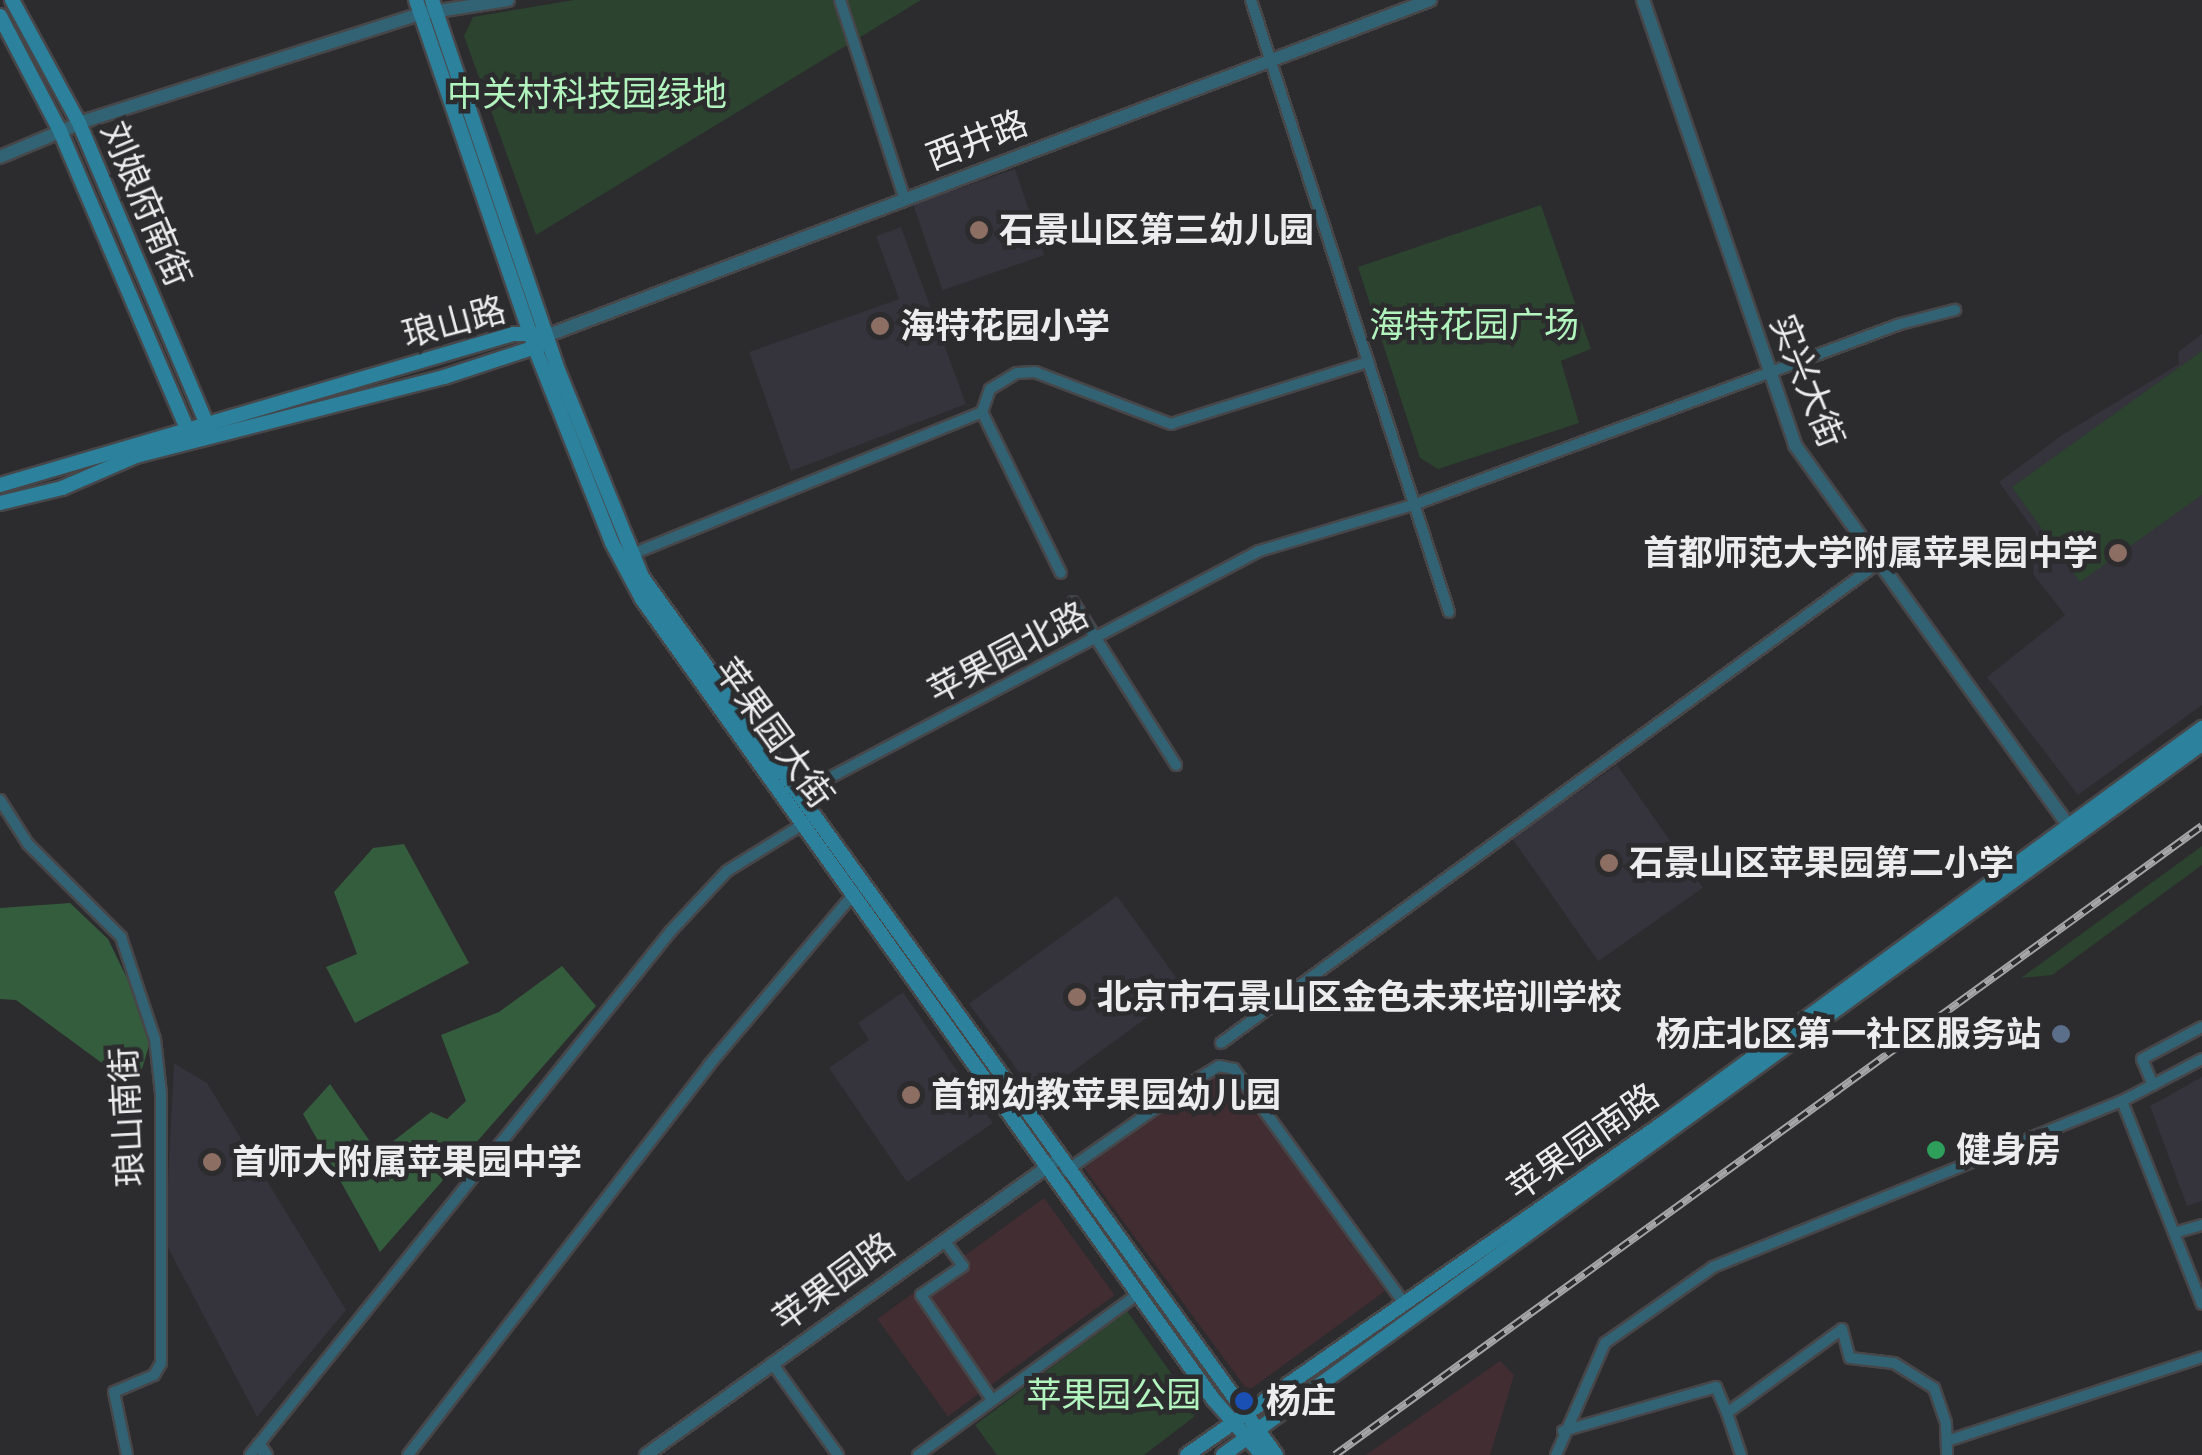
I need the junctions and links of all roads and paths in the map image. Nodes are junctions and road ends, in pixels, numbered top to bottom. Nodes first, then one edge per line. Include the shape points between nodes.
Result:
1 (12, 0) edge
2 (508, 0) edge
3 (840, 0) edge
4 (1251, 0) edge
5 (1430, 0) edge
6 (1643, 0) edge
7 (426, 6) edge
8 (0, 16) edge
9 (1270, 60) junction
10 (79, 123) junction
11 (60, 131) junction
12 (0, 157) edge
13 (905, 200) junction
14 (1955, 310) dead end
15 (530, 333) junction
16 (546, 336) junction
17 (536, 351) junction
18 (1368, 362) junction
19 (1768, 374) junction
20 (982, 412) junction
21 (209, 430) junction
22 (190, 434) junction
23 (0, 485) edge
24 (0, 503) edge
25 (1416, 504) junction
26 (625, 557) junction
27 (1878, 564) junction
28 (1061, 573) dead end
29 (1073, 602) dead end
30 (1449, 612) dead end
31 (1094, 639) junction
32 (2202, 728) edge
33 (2202, 744) edge
34 (1176, 765) dead end
35 (797, 794) junction
36 (0, 800) edge
37 (808, 821) junction
38 (2072, 830) junction
39 (857, 890) junction
40 (2202, 1027) edge
41 (1221, 1044) dead end
42 (2202, 1060) edge
43 (2153, 1085) junction
44 (2122, 1101) junction
45 (1057, 1166) junction
46 (2202, 1225) edge
47 (2174, 1233) junction
48 (944, 1240) junction
49 (1138, 1295) junction
50 (1405, 1304) junction
51 (2202, 1304) edge
52 (2202, 1358) edge
53 (772, 1363) junction
54 (992, 1400) junction
55 (1727, 1413) junction
56 (1239, 1418) junction
57 (1563, 1431) junction
58 (1252, 1433) junction
59 (1947, 1441) junction
60 (258, 1452) edge
61 (127, 1455) edge
62 (408, 1455) edge
63 (646, 1455) edge
64 (838, 1455) edge
65 (918, 1455) edge
66 (1187, 1455) edge
67 (1222, 1455) edge
68 (1262, 1455) edge
69 (1276, 1455) edge
70 (1556, 1455) edge
71 (1740, 1455) edge
72 (1947, 1455) edge

1 - 10 main road, 刘娘府南街
2 - 7 street
3 - 13 street
4 - 9 street
5 - 9 street, 西井路
6 - 19 street, 实兴大街
7 - 10 street
7 - 15 main road, 苹果园大街
7 - 16 main road, 苹果园大街
8 - 11 main road, 刘娘府南街
9 - 13 street, 西井路
9 - 18 street
10 - 11 street
10 - 21 main road, 刘娘府南街
11 - 12 street
11 - 22 main road, 刘娘府南街
13 - 16 street, 西井路
14 - 19 street, 苹果园北路
15 - 16 main road, 琅山路
15 - 17 main road, 苹果园大街
15 - 21 main road, 琅山路
16 - 17 main road, 琅山路
16 - 26 main road, 苹果园大街
17 - 21 main road, 琅山路
17 - 26 main road, 苹果园大街
18 - 20 street via 1171,424 1035,372 990,389
18 - 25 street
19 - 25 street, 苹果园北路
19 - 27 street, 实兴大街 via 1805,463
20 - 26 street
20 - 28 street
21 - 22 main road, 琅山路
22 - 23 main road, 琅山路
22 - 24 main road, 琅山路
25 - 30 street
25 - 31 street, 苹果园北路 via 1244,558
26 - 35 main road, 苹果园大街
26 - 37 main road, 苹果园大街 via 666,635
27 - 38 street, 实兴大街
27 - 41 street
29 - 31 street
31 - 34 street
31 - 35 street, 苹果园北路
32 - 38 main road, 苹果园南路
33 - 38 main road, 苹果园南路
35 - 37 main road, 苹果园大街
36 - 61 street, 琅山南街 via 28,844 121,937 155,1039 161,1363 154,1374 114,1392
37 - 39 main road, 苹果园大街
37 - 60 street via 727,872 670,932
38 - 50 main road, 苹果园南路
38 - 58 main road, 苹果园南路
39 - 45 main road, 苹果园大街
39 - 62 street via 709,1065
40 - 43 street via 2142,1059
42 - 43 street
43 - 44 street
44 - 47 street
44 - 57 street via 1714,1267 1605,1342
45 - 48 street, 苹果园路
45 - 49 main road, 苹果园大街
45 - 50 street via 1219,1066 1234,1069
45 - 56 main road, 苹果园大街
46 - 47 street
47 - 51 street
48 - 53 street, 苹果园路
48 - 54 street via 963,1266 921,1295
49 - 54 street
49 - 56 main road, 苹果园大街
50 - 56 main road, 苹果园南路
52 - 59 street
53 - 63 street, 苹果园路
53 - 64 street
54 - 65 street
55 - 57 street via 1716,1387
55 - 59 street via 1842,1329 1850,1358 1894,1363 1934,1388
55 - 71 street
56 - 58 main road
56 - 66 main road, 苹果园南路
57 - 70 street
58 - 67 main road, 苹果园南路
58 - 68 main road
58 - 69 main road
59 - 72 street

